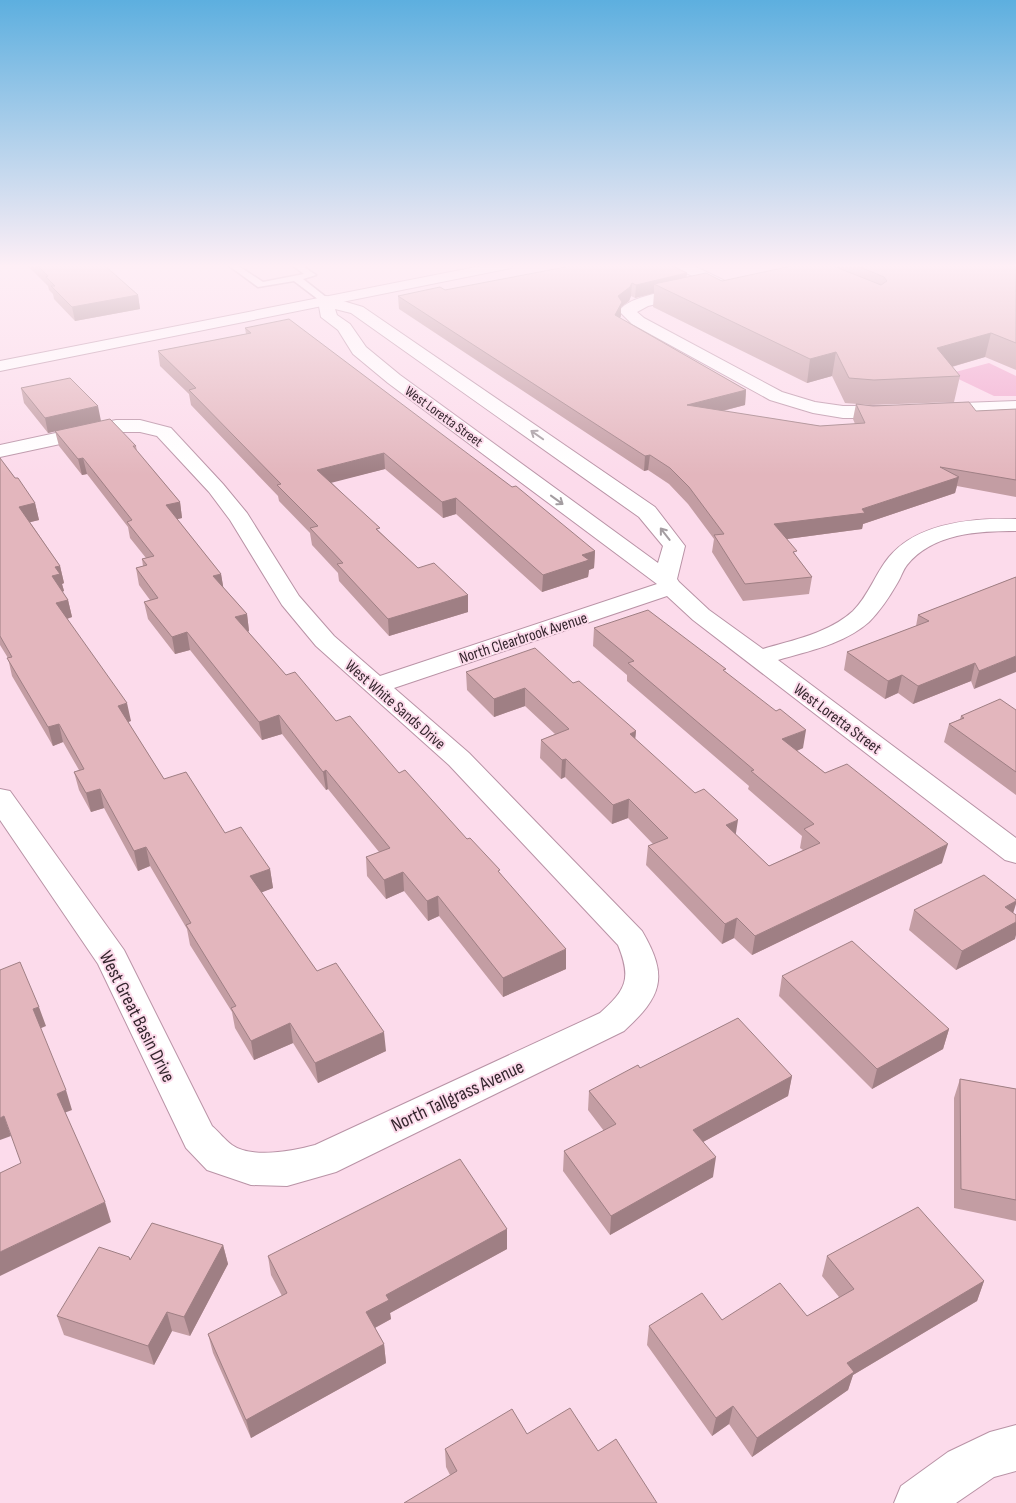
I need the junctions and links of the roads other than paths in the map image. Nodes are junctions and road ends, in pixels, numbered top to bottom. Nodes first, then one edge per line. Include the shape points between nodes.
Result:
1 (155, 335) edge
2 (351, 335) edge
3 (393, 335) edge
4 (664, 335) edge
5 (0, 366) edge
6 (1016, 407) edge
7 (0, 451) edge
8 (1016, 525) edge
9 (668, 583) junction
10 (759, 658) junction
11 (374, 686) junction
12 (0, 798) edge
13 (1016, 853) edge
14 (643, 983) joint
15 (251, 1168) joint
16 (1016, 1448) edge
17 (918, 1503) edge

1 - 5 street
2 -> 9 street, West Loretta Street via 359,350 394,379
9 -> 3 street via 674,546 647,512
4 - 6 street via 776,396 813,407 870,413
7 - 11 street, West White Sands Drive via 112,426 145,426 164,432 239,518 290,600 325,641
8 - 10 street via 988,525 940,534 926,540 899,559 885,585 860,617 837,631
9 - 10 street, West Loretta Street via 701,616
9 - 11 street, North Clearbrook Avenue
10 - 13 street, West Loretta Street
11 - 14 street, West White Sands Drive via 459,759 631,939 642,961
12 - 15 street, West Great Basin Drive via 112,959 199,1137 220,1158
14 - 15 street, North Tallgrass Avenue via 631,1006 612,1022 322,1160 287,1169
16 - 17 street via 1007,1448 962,1469

